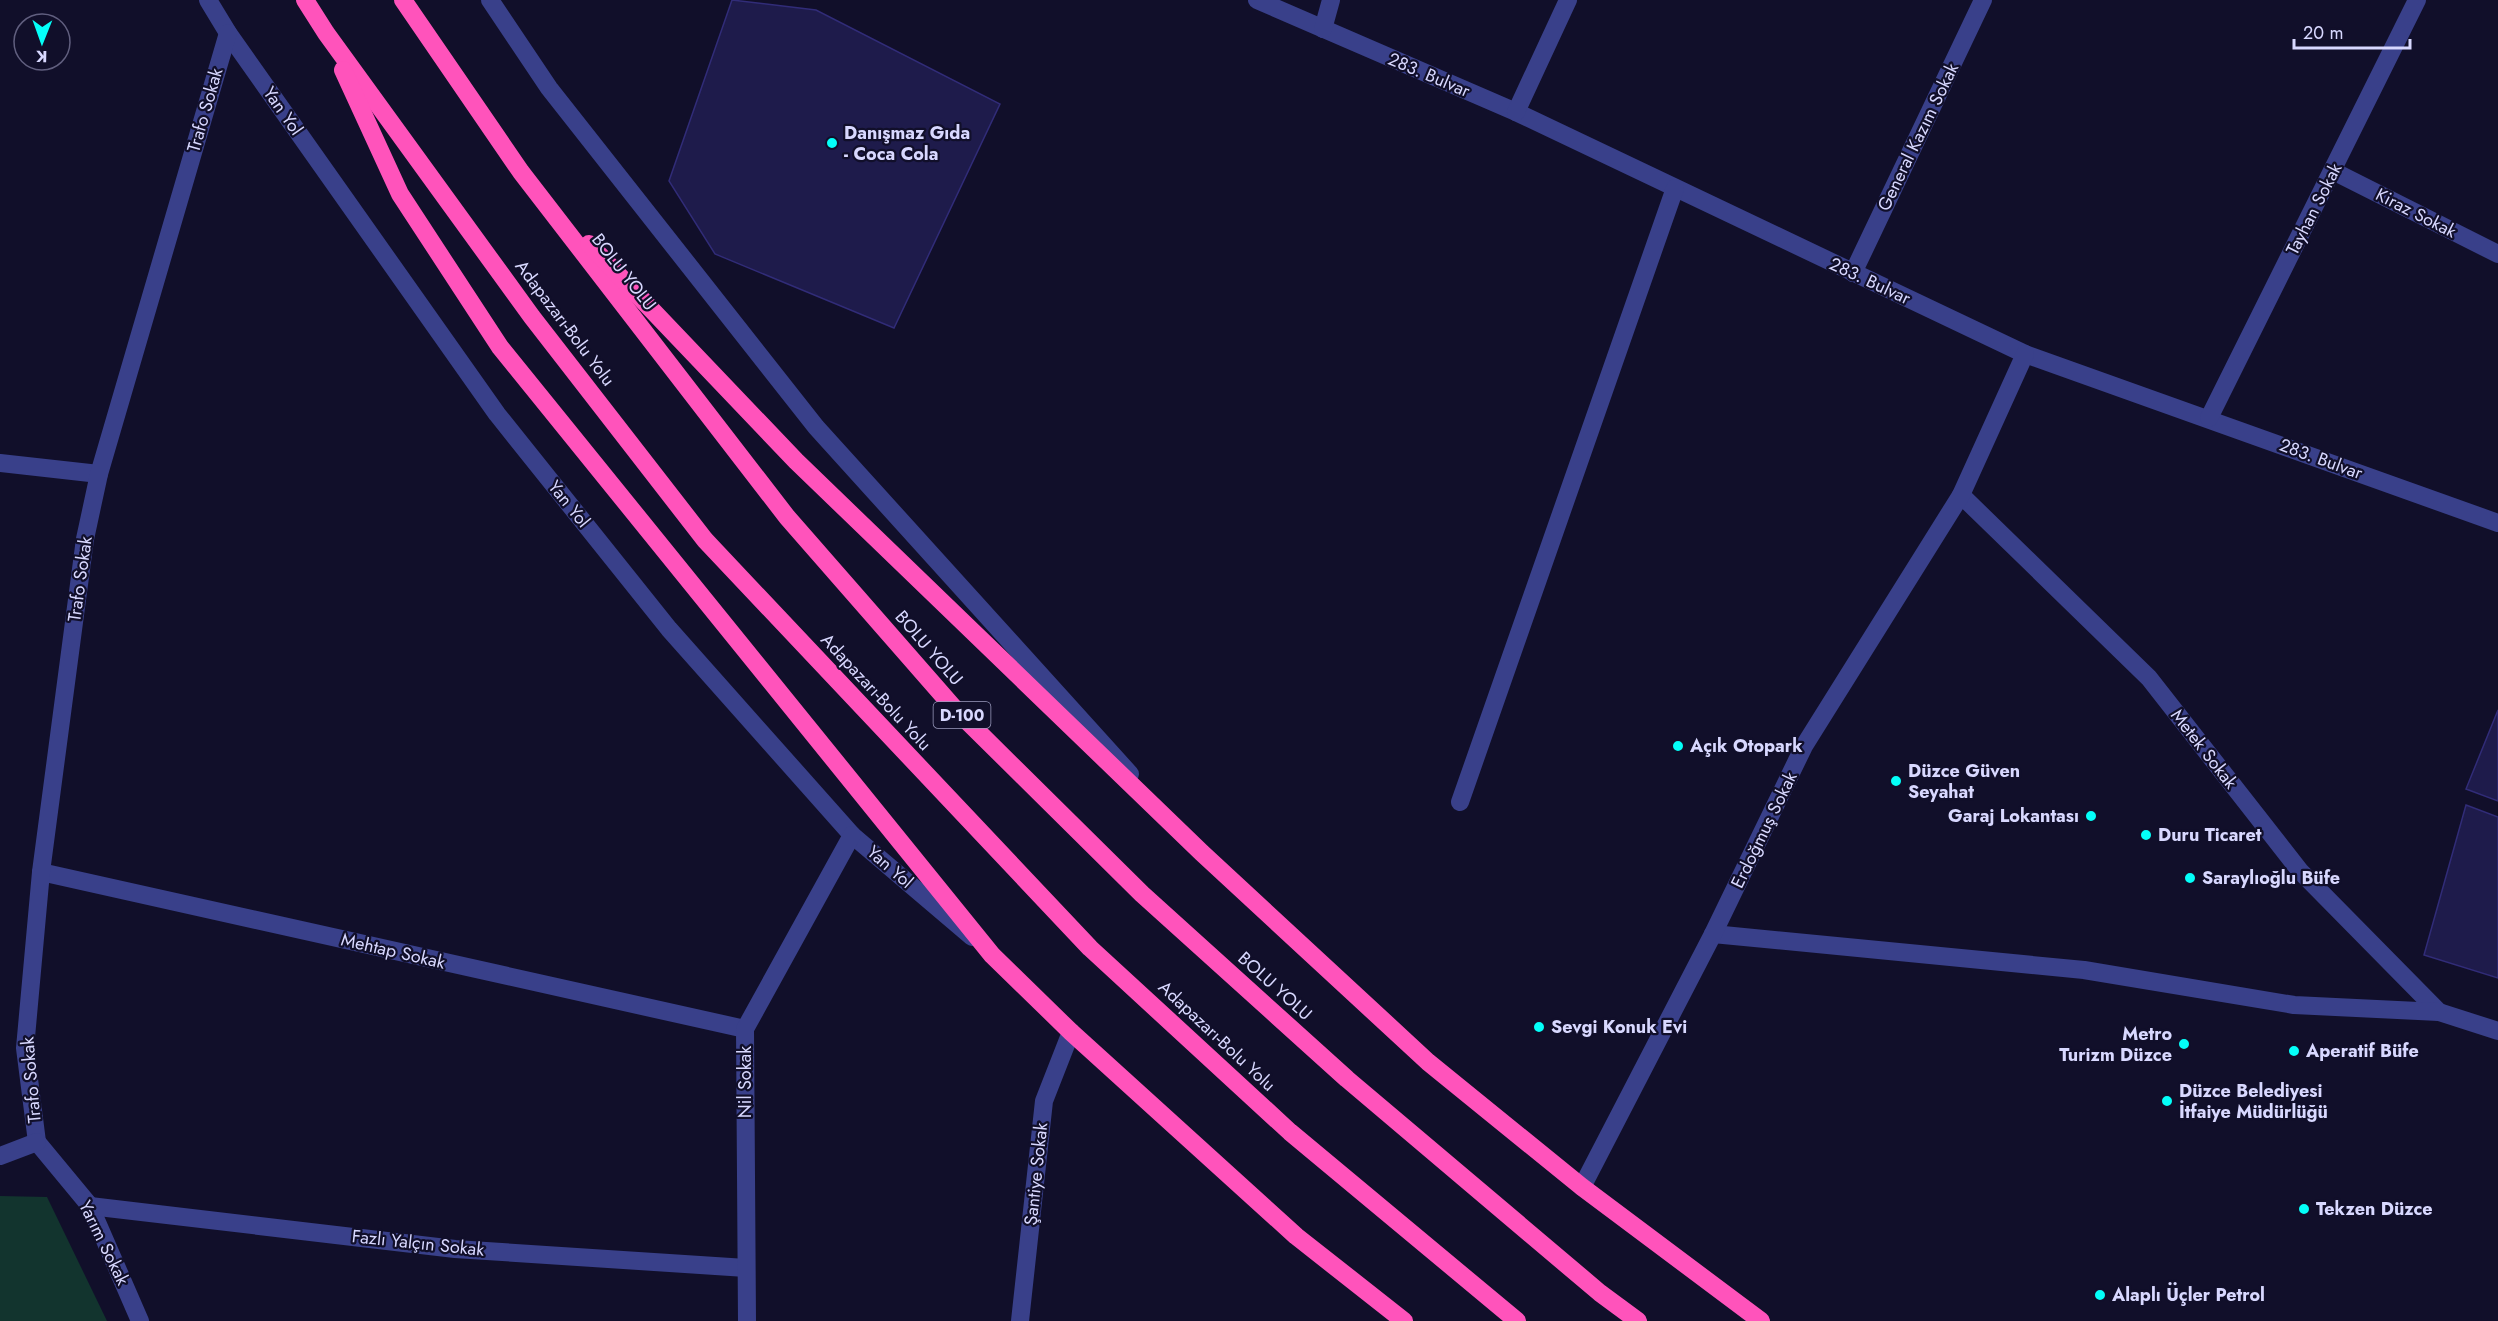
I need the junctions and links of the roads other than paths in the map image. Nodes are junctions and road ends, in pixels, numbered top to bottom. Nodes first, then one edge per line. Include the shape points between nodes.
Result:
1 (208, 0) edge
2 (305, 0) edge
3 (403, 0) edge
4 (490, 0) edge
5 (1257, 0) edge
6 (1331, 0) edge
7 (1568, 0) edge
8 (1983, 0) edge
9 (2417, 0) edge
10 (1323, 29) junction
11 (228, 33) junction
12 (326, 33) junction
13 (1516, 112) junction
14 (2333, 171) junction
15 (521, 172) junction
16 (1675, 188) junction
17 (2498, 254) edge
18 (1853, 273) junction
19 (2025, 354) junction
20 (2209, 418) junction
21 (0, 463) edge
22 (99, 474) junction
23 (1961, 495) junction
24 (2498, 523) edge
25 (1460, 802) dead end
26 (852, 835) junction
27 (1202, 853) junction
28 (41, 872) junction
29 (1713, 934) junction
30 (992, 955) junction
31 (2439, 1012) junction
32 (745, 1029) junction
33 (2498, 1030) edge
34 (1071, 1032) junction
35 (37, 1142) junction
36 (0, 1156) edge
37 (1582, 1188) junction
38 (90, 1206) junction
39 (746, 1268) junction
40 (141, 1321) edge
41 (747, 1321) edge
42 (1020, 1321) edge
43 (1404, 1321) edge
44 (1517, 1321) edge
45 (1638, 1321) edge
46 (1761, 1321) edge

1 - 11 street, Yan Yol
2 - 12 highway, Adapazarı-Bolu Yolu
3 - 15 highway, BOLU YOLU / D-100
4 - 27 street via 549,88 816,427
5 - 10 street, 283. Bulvar
6 - 10 street
7 - 13 street
8 - 18 street, General Kazım Sokak
9 - 14 street, Tayhan Sokak
10 - 13 street, 283. Bulvar
11 - 22 street, Trafo Sokak
11 - 26 street, Yan Yol via 497,414 669,629
12 - 30 highway via 400,194 500,347
12 - 44 highway, Adapazarı-Bolu Yolu via 532,317 705,540 1090,948 1290,1132
13 - 16 street, 283. Bulvar
14 - 17 street, Kiraz Sokak
14 - 20 street, Tayhan Sokak
15 - 27 highway via 796,462
15 - 45 highway, BOLU YOLU / D-100 via 787,517 954,708 1142,894 1313,1048 1600,1293
16 - 18 street, 283. Bulvar
16 - 25 street
18 - 19 street, 283. Bulvar
19 - 20 street, 283. Bulvar
19 - 23 street, Erdoğmuş Sokak
20 - 24 street, 283. Bulvar
21 - 22 street
22 - 28 street, Trafo Sokak via 85,539
23 - 29 street, Erdoğmuş Sokak via 1804,746
23 - 31 street, Metek Sokak via 2149,678 2300,871
26 - 30 street, Yan Yol
26 - 32 street, Nil Sokak
27 - 37 highway via 1428,1062
28 - 32 street, Mehtap Sokak
28 - 35 street, Trafo Sokak via 25,1048
29 - 31 street via 2084,970 2294,1005
29 - 37 street, Erdoğmuş Sokak
30 - 34 highway
31 - 33 street
32 - 39 street, Nil Sokak
34 - 42 street, Şantiye Sokak via 1044,1101
34 - 43 highway via 1296,1236
35 - 36 street
35 - 38 street, Yarım Sokak
37 - 46 highway
38 - 39 street, Fazlı Yalçın Sokak via 455,1248
38 - 40 street, Yarım Sokak
39 - 41 street, Nil Sokak

